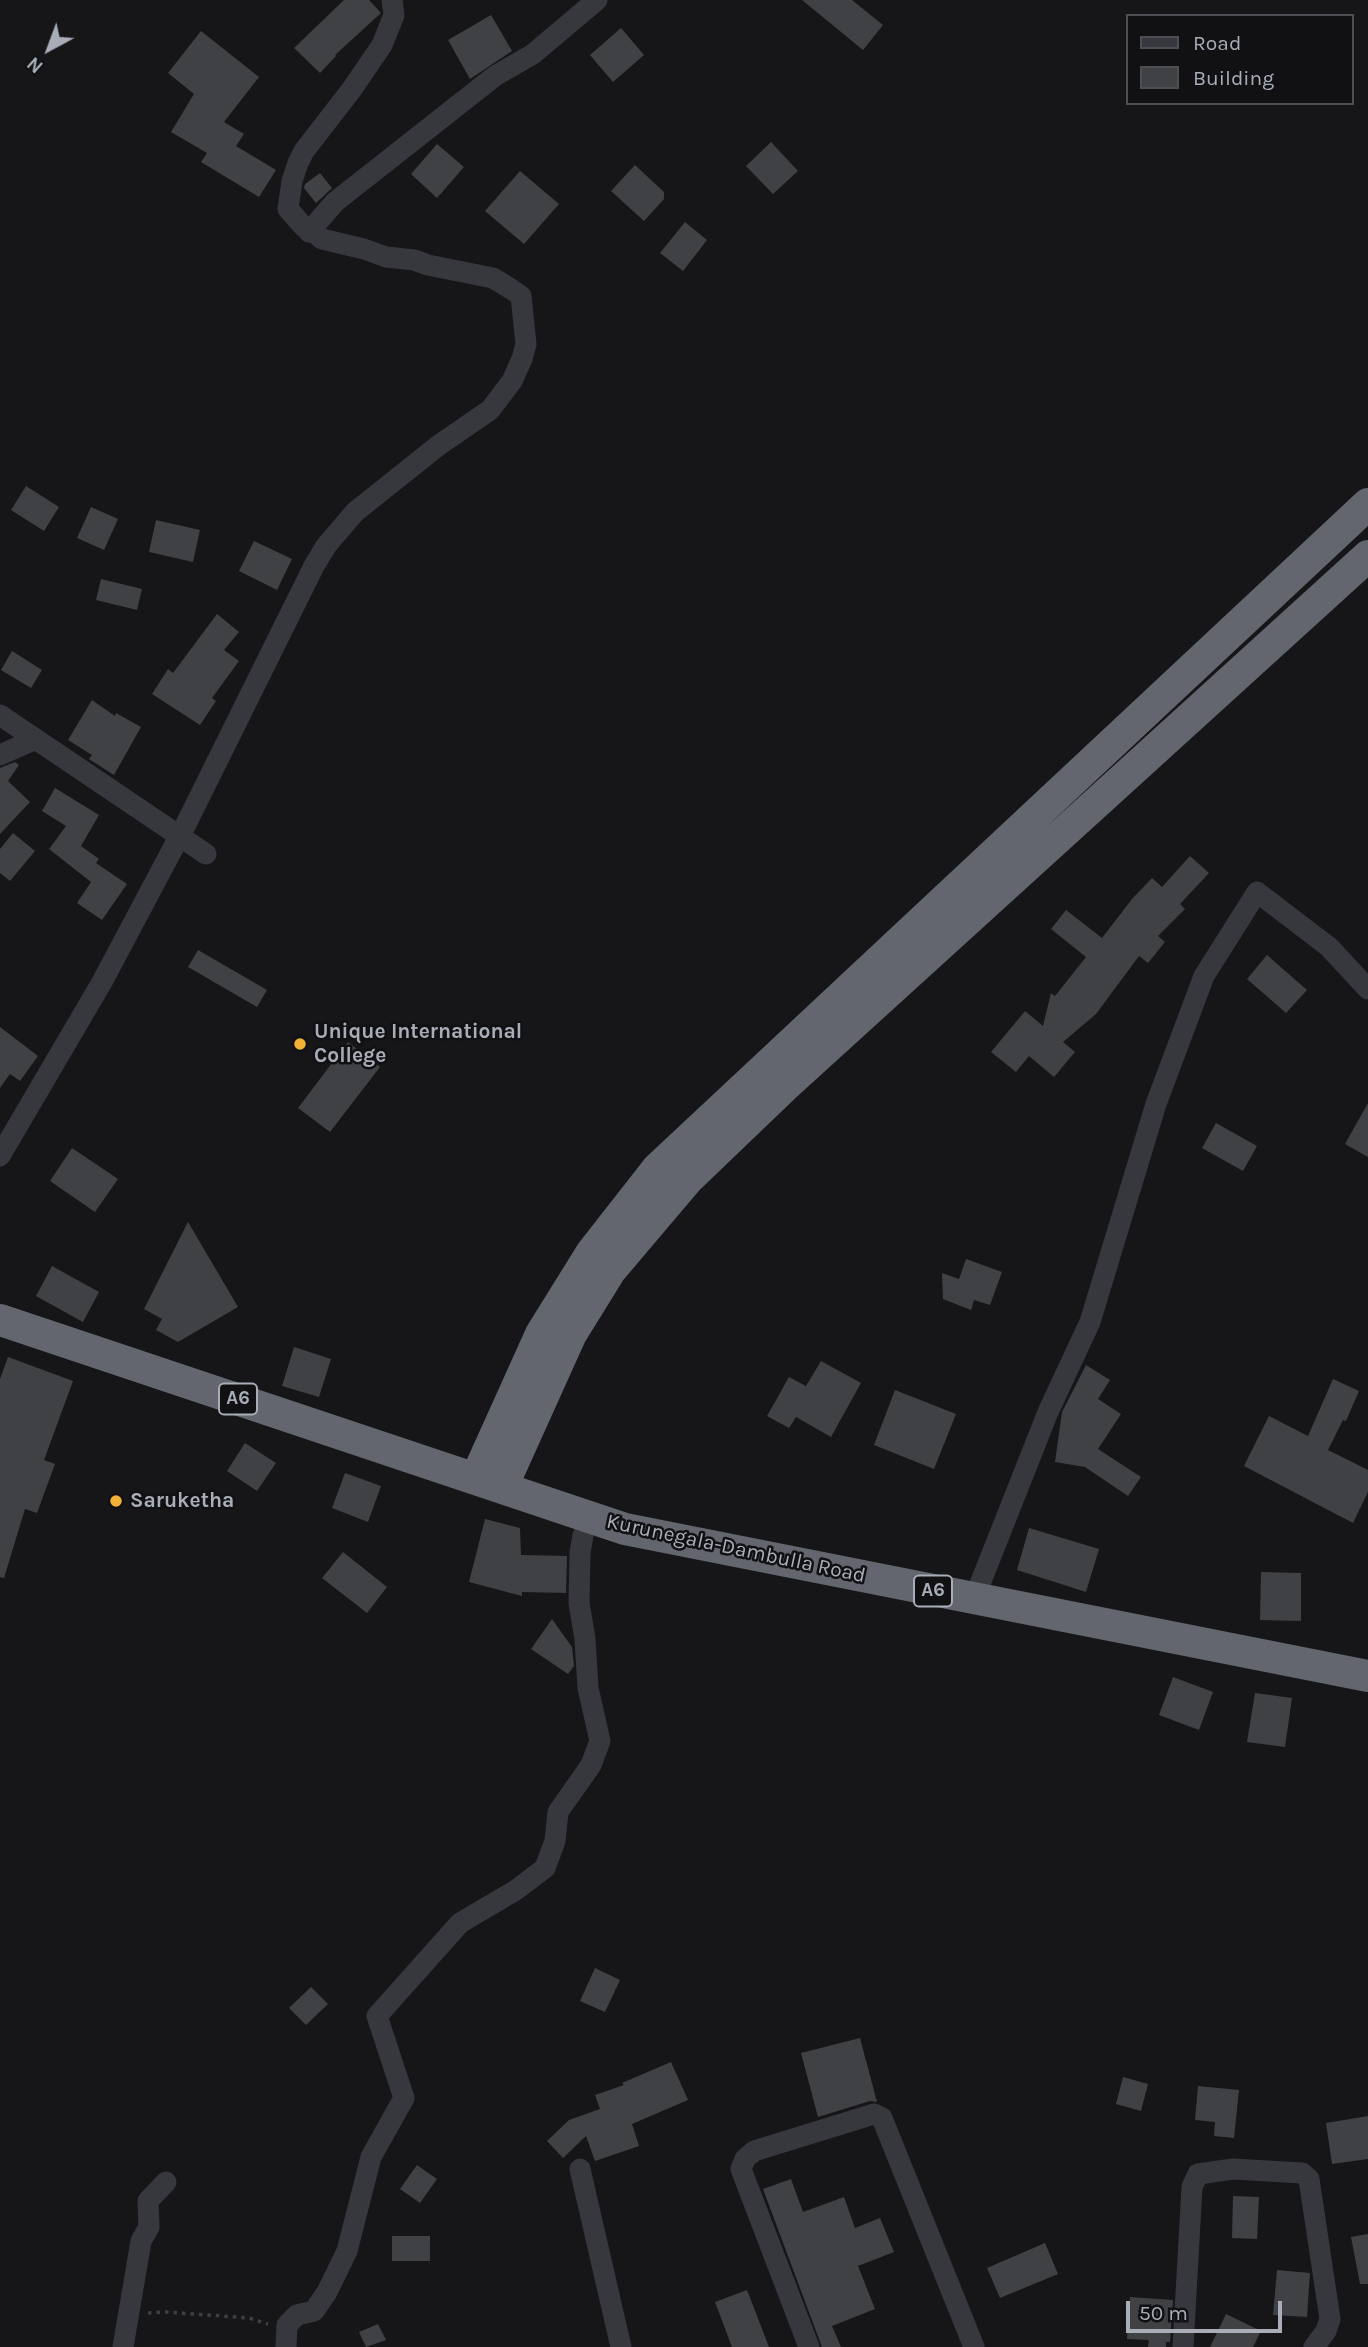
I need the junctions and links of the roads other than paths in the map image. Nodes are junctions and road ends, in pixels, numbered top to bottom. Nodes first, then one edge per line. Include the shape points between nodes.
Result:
1 (392, 0) edge
2 (597, 0) edge
3 (310, 231) junction
4 (1368, 504) edge
5 (1368, 556) edge
6 (0, 715) edge
7 (36, 739) junction
8 (0, 755) edge
9 (180, 836) junction
10 (206, 854) dead end
11 (1368, 989) edge
12 (0, 1156) edge
13 (0, 1320) edge
14 (489, 1483) junction
15 (583, 1535) dead end
16 (974, 1599) junction
17 (1368, 1676) edge
18 (580, 2169) dead end
19 (166, 2182) dead end
20 (287, 2339) edge
21 (123, 2347) edge
22 (621, 2347) edge
23 (809, 2347) edge
24 (974, 2347) edge
25 (1183, 2347) edge
26 (1314, 2347) edge

1 - 3 street via 394,15 382,45 304,150 295,172 288,209
2 - 3 street via 533,54 495,76 335,202
3 - 9 street via 322,239 386,257 493,278 521,296 526,344 513,381 490,410 355,512 326,546
4 - 14 highway via 657,1169 592,1252 541,1334
5 - 14 highway via 688,1179 610,1271
6 - 7 street
7 - 8 street
7 - 9 street
9 - 10 street
9 - 12 street via 102,982
11 - 16 street via 1329,947 1257,892 1204,976 1156,1104 1090,1322 1048,1412
13 - 14 highway, Kurunegala-Dambulla Road / A6
14 - 16 highway, Kurunegala-Dambulla Road / A6 via 625,1529
15 - 20 street via 579,1603 600,1741 591,1766 558,1812 555,1841 545,1868 460,1923 377,2016 404,2098 371,2157 346,2251 327,2292 314,2311 297,2315 288,2325
16 - 17 highway, Kurunegala-Dambulla Road / A6
18 - 22 street
19 - 21 street via 148,2201 149,2227 141,2241
23 - 24 street via 741,2169 754,2151 874,2114 882,2118
25 - 26 street via 1192,2187 1198,2174 1233,2169 1302,2173 1309,2179 1330,2319

